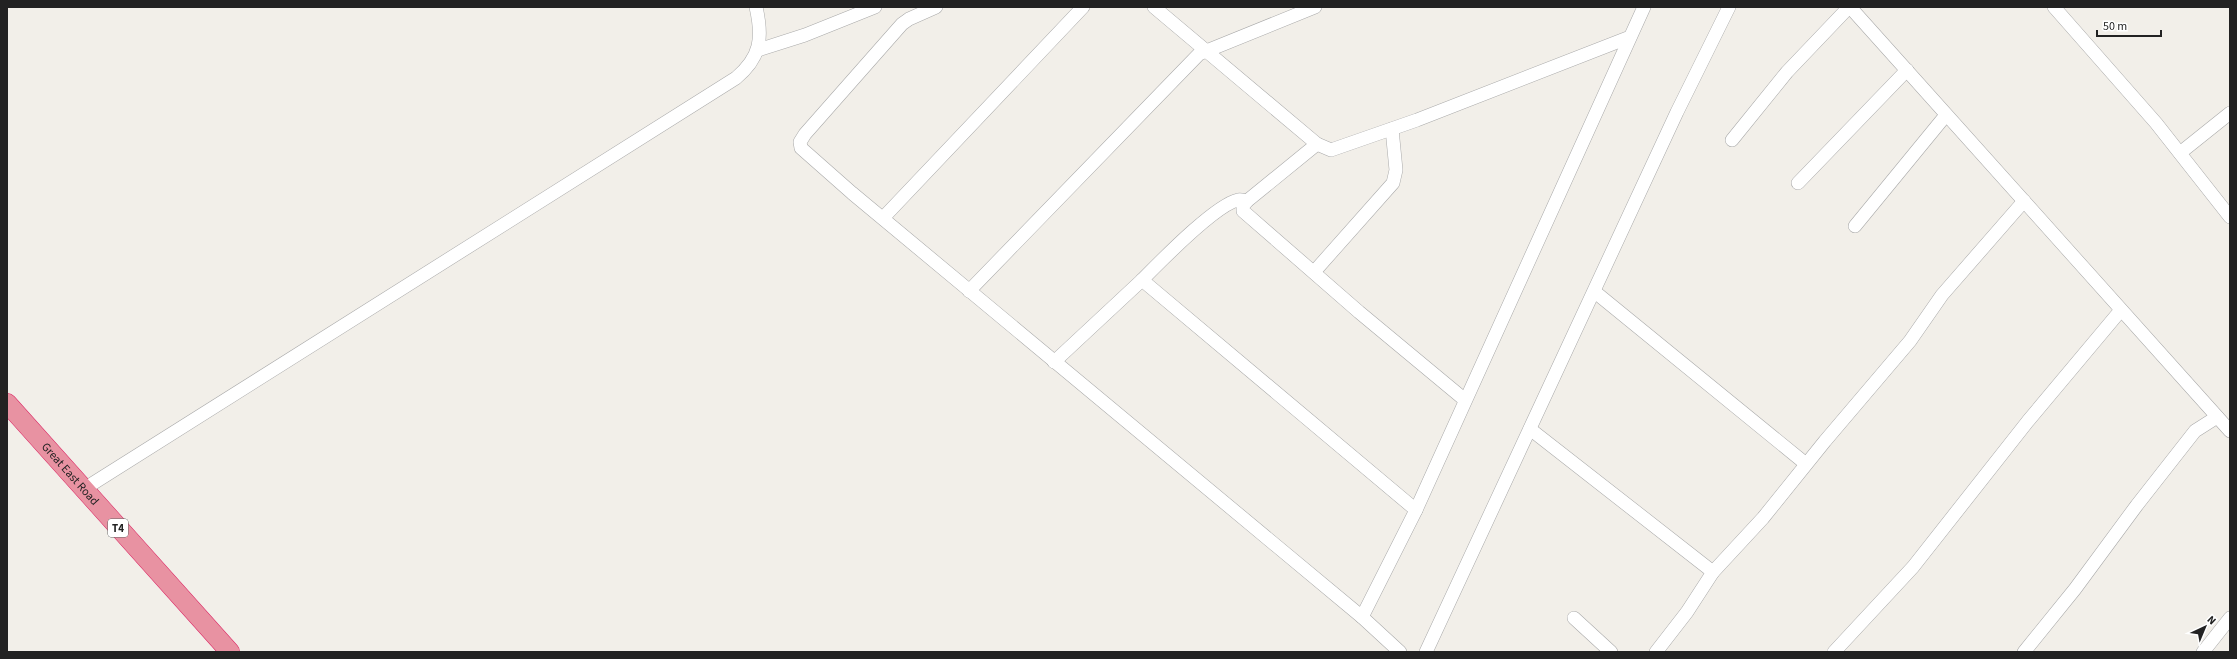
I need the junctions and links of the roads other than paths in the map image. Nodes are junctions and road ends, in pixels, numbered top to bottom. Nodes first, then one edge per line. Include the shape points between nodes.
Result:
1 (756, 7) edge
2 (875, 7) edge
3 (936, 7) edge
4 (1083, 7) edge
5 (1154, 7) edge
6 (1315, 7) edge
7 (1644, 7) edge
8 (1729, 7) edge
9 (1850, 7) edge
10 (2054, 7) edge
11 (1630, 36) junction
12 (758, 50) junction
13 (1207, 51) junction
14 (1907, 70) junction
15 (2230, 113) edge
16 (1946, 115) junction
17 (1392, 129) junction
18 (1732, 140) dead end
19 (1317, 144) junction
20 (2180, 153) junction
21 (1798, 183) dead end
22 (1247, 201) junction
23 (2024, 201) junction
24 (2230, 216) edge
25 (883, 218) junction
26 (1855, 226) dead end
27 (1314, 272) junction
28 (1142, 280) junction
29 (969, 291) junction
30 (1595, 292) junction
31 (2121, 310) junction
32 (1054, 362) junction
33 (1465, 400) junction
34 (11, 412) edge
35 (2217, 417) junction
36 (1530, 429) junction
37 (2230, 431) edge
38 (1806, 464) junction
39 (84, 488) junction
40 (1416, 510) junction
41 (1714, 572) junction
42 (1362, 617) junction
43 (1574, 618) dead end
44 (2230, 618) edge
45 (230, 652) edge
46 (1400, 652) edge
47 (1426, 652) edge
48 (1611, 652) edge
49 (1656, 652) edge
50 (1834, 652) edge
51 (2024, 652) edge
52 (2203, 652) edge

1 - 12 street via 761,36
2 - 12 street via 805,35
3 - 25 street via 902,24 800,142 801,148
4 - 25 street
5 - 13 street
6 - 13 street
7 - 11 street
8 - 30 street via 1677,112
9 - 14 street
9 - 18 street via 1787,72
10 - 20 street
11 - 17 street
11 - 33 street
12 - 39 street via 748,68 736,78
13 - 19 street
13 - 29 street via 1194,60
14 - 16 street
14 - 21 street
15 - 20 street
16 - 23 street
16 - 26 street
17 - 19 street via 1331,150
17 - 27 street via 1396,170 1393,183
19 - 22 street
20 - 24 street
22 - 27 street via 1243,210
22 - 28 street via 1239,199 1230,203 1193,230
23 - 31 street
23 - 38 street via 1942,295 1910,341
25 - 29 street
27 - 33 street
28 - 32 street
28 - 40 street
29 - 32 street
30 - 36 street
30 - 38 street
31 - 35 street
31 - 50 street via 2028,421 1913,567
32 - 42 street
33 - 40 street
34 - 39 highway, Great East Road / T4
35 - 37 street
35 - 51 street via 2195,431
36 - 41 street
36 - 47 street
38 - 41 street via 1763,518
39 - 45 highway, Great East Road / T4
40 - 42 street
41 - 49 street
42 - 46 street
43 - 48 street
44 - 52 street

